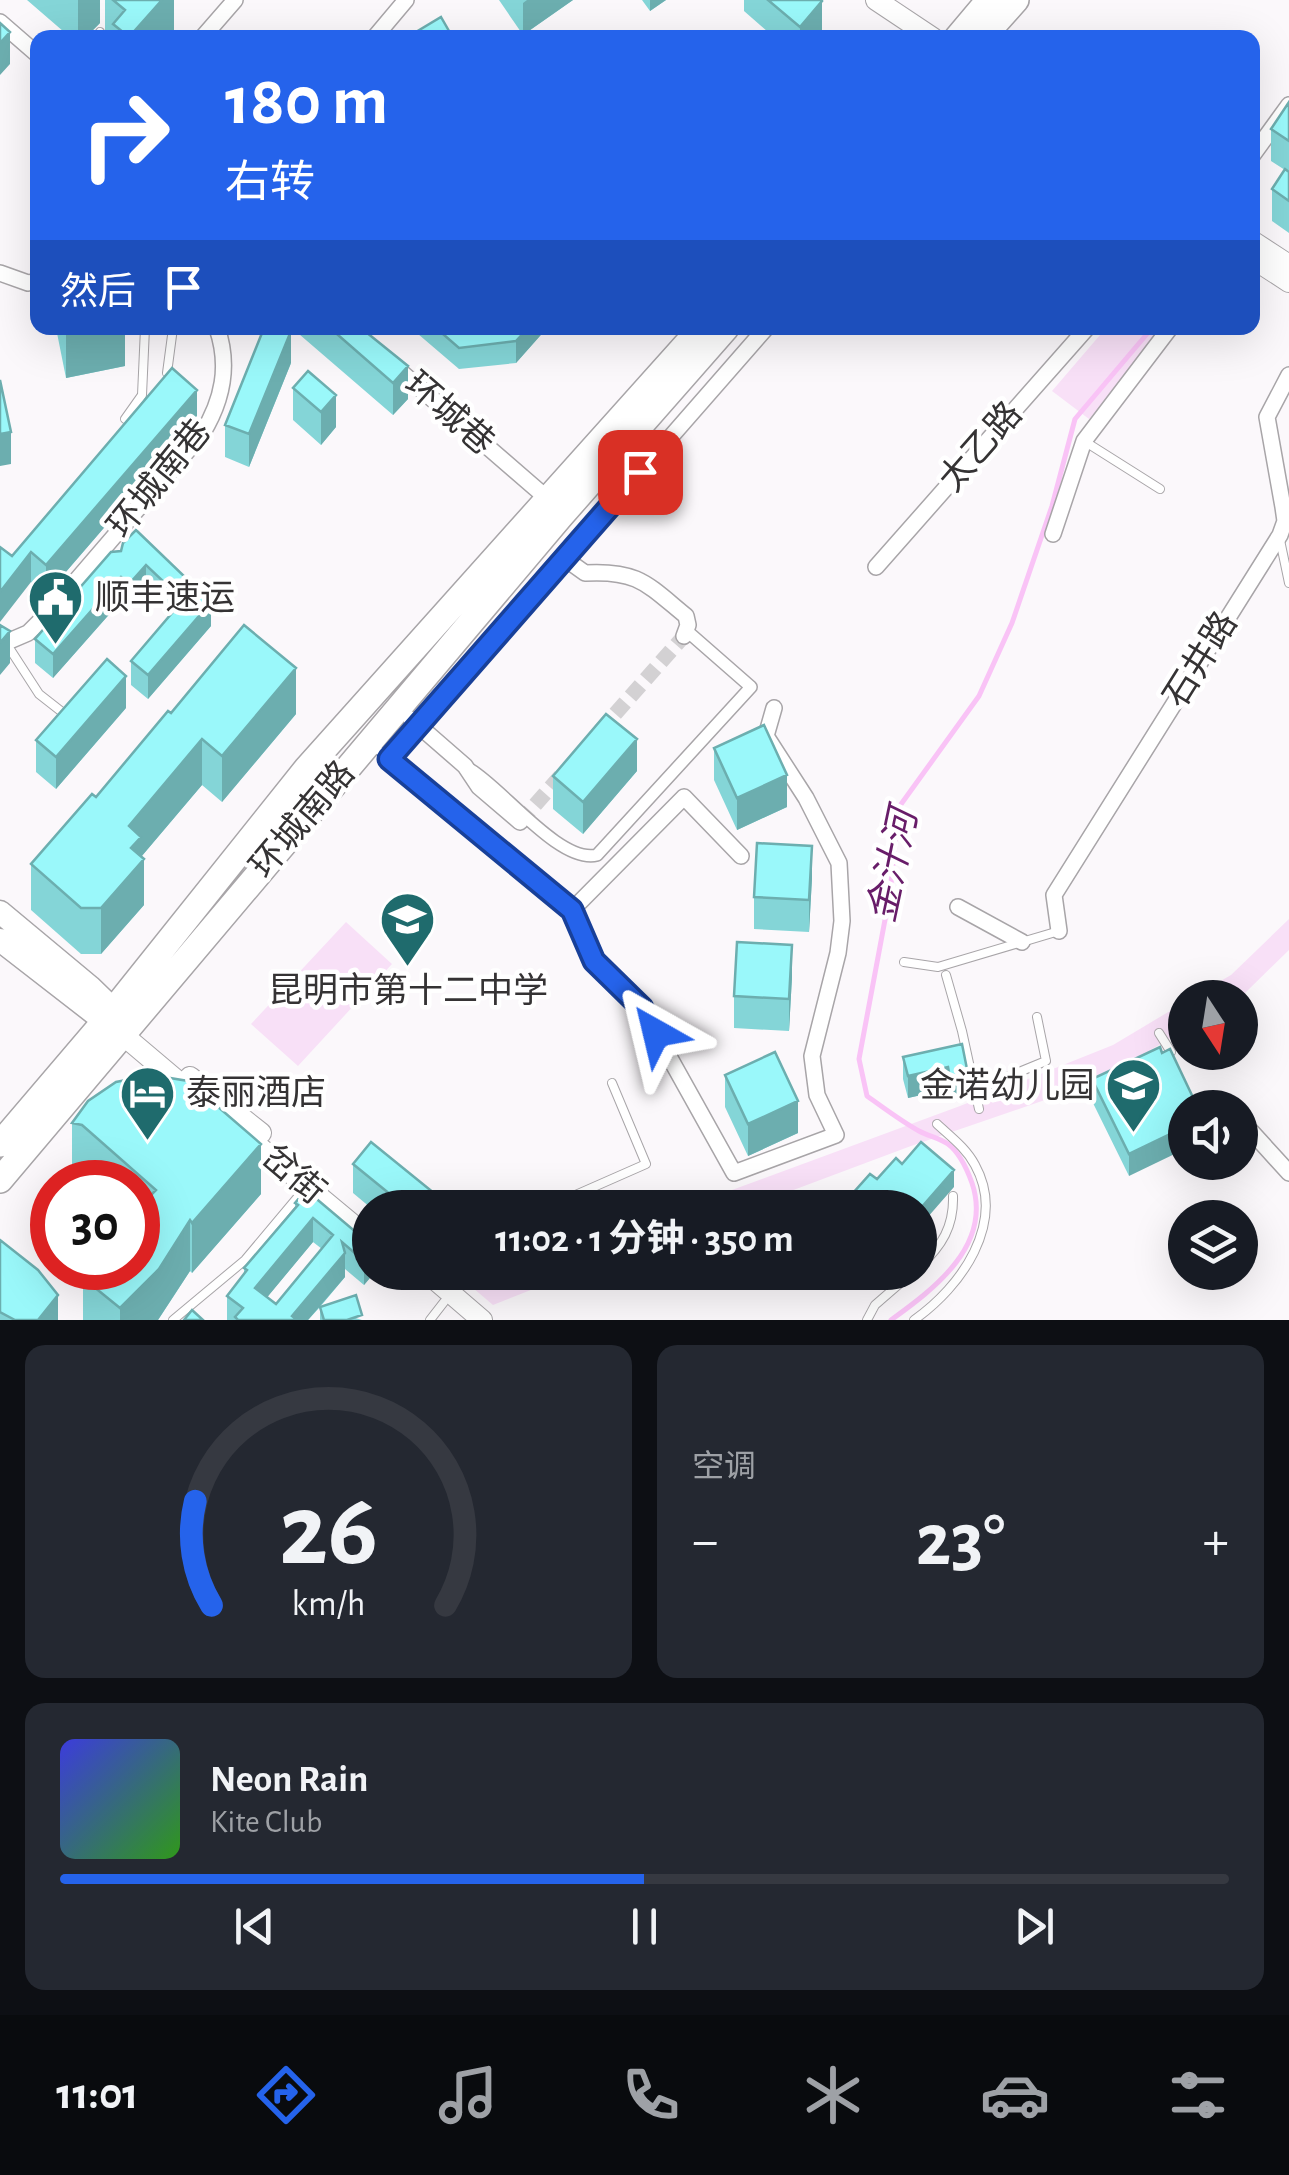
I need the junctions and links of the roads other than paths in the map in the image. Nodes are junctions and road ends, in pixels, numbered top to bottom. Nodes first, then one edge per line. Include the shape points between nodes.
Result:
1 (235, 0) edge
2 (406, 0) edge
3 (876, 0) edge
4 (989, 0) edge
5 (1016, 0) edge
6 (0, 22) edge
7 (209, 30) edge
8 (381, 30) edge
9 (921, 30) edge
10 (963, 30) edge
11 (989, 30) edge
12 (30, 48) edge
13 (1289, 106) edge
14 (1260, 145) edge
15 (1266, 266) edge
16 (0, 272) edge
17 (1289, 282) edge
18 (30, 283) edge
19 (145, 335) edge
20 (173, 335) edge
21 (219, 335) edge
22 (695, 335) edge
23 (720, 335) edge
24 (760, 335) edge
25 (1081, 335) edge
26 (1165, 335) edge
27 (376, 351) edge
28 (167, 373) edge
29 (1289, 375) edge
30 (125, 419) edge
31 (1084, 440) junction
32 (1160, 489) dead end
33 (549, 500) junction
34 (1053, 534) dead end
35 (1280, 535) junction
36 (564, 558) junction
37 (876, 568) dead end
38 (1289, 583) edge
39 (685, 634) joint
40 (3, 644) edge
41 (398, 708) junction
42 (774, 708) dead end
43 (62, 712) edge
44 (418, 725) junction
45 (369, 742) junction
46 (389, 759) junction
47 (464, 766) junction
48 (520, 822) dead end
49 (741, 856) dead end
50 (958, 907) dead end
51 (572, 910) junction
52 (0, 912) edge
53 (1058, 931) joint
54 (0, 940) edge
55 (1022, 942) junction
56 (904, 962) dead end
57 (946, 975) dead end
58 (1037, 1017) dead end
59 (118, 1023) junction
60 (1159, 1033) dead end
61 (1168, 1049) edge
62 (612, 1083) dead end
63 (976, 1090) junction
64 (979, 1109) dead end
65 (938, 1124) dead end
66 (1258, 1139) edge
67 (0, 1144) edge
68 (1289, 1173) edge
69 (0, 1180) edge
70 (307, 1186) junction
71 (587, 1190) edge
72 (953, 1196) dead end
73 (352, 1211) edge
74 (352, 1224) edge
75 (937, 1249) edge
76 (438, 1290) edge
77 (445, 1290) edge
78 (448, 1290) edge
79 (893, 1290) edge
80 (173, 1320) edge
81 (430, 1320) edge
82 (465, 1320) edge
83 (482, 1320) edge
84 (867, 1320) edge
85 (914, 1320) edge

1 - 7 street
2 - 8 street
3 - 9 street
4 - 10 main road
5 - 11 main road
6 - 12 street
13 - 14 street
15 - 17 street
16 - 18 street
19 - 30 lane via 142,394
20 - 28 lane
21 - 40 street, 环城南巷 via 225,376 212,418 104,558 28,633
22 - 33 main road, 环城南路
23 - 41 main road, 环城南路
24 - 36 street
25 - 37 street, 太乙路
26 - 31 street
27 - 33 street, 环城巷
29 - 35 street via 1267,418 1283,506
31 - 32 lane
31 - 34 street
33 - 59 main road, 环城南路 via 307,768
35 - 38 lane
35 - 53 street, 石井路 via 1054,895
36 - 39 street via 585,573 639,578 686,616
36 - 44 street
39 - 47 street via 698,638 751,687 597,855 585,858 566,849
40 - 43 lane
41 - 44 street
41 - 45 main road, 环城南路
42 - 51 street via 766,736 839,863 838,952 812,1056 817,1094 836,1135 734,1173 642,1008 594,961
44 - 46 street
44 - 47 street
45 - 46 lane
45 - 59 main road, 环城南路
46 - 51 lane
47 - 48 street
49 - 51 street via 684,797
50 - 55 street
52 - 59 main road
53 - 55 lane
54 - 59 main road
55 - 56 lane via 938,967
57 - 63 lane
58 - 63 lane via 1046,1061
59 - 67 main road, 环城南路
59 - 69 main road, 环城南路
59 - 70 street, 岔街
59 - 73 street, 岔街
60 - 61 lane
62 - 71 lane via 646,1164
63 - 64 lane
65 - 85 lane via 975,1164 984,1184 985,1222 951,1290
66 - 68 street
70 - 74 street, 岔街
70 - 80 lane via 245,1260
72 - 75 lane via 954,1216
76 - 81 lane
77 - 82 street
78 - 83 street
79 - 84 lane

